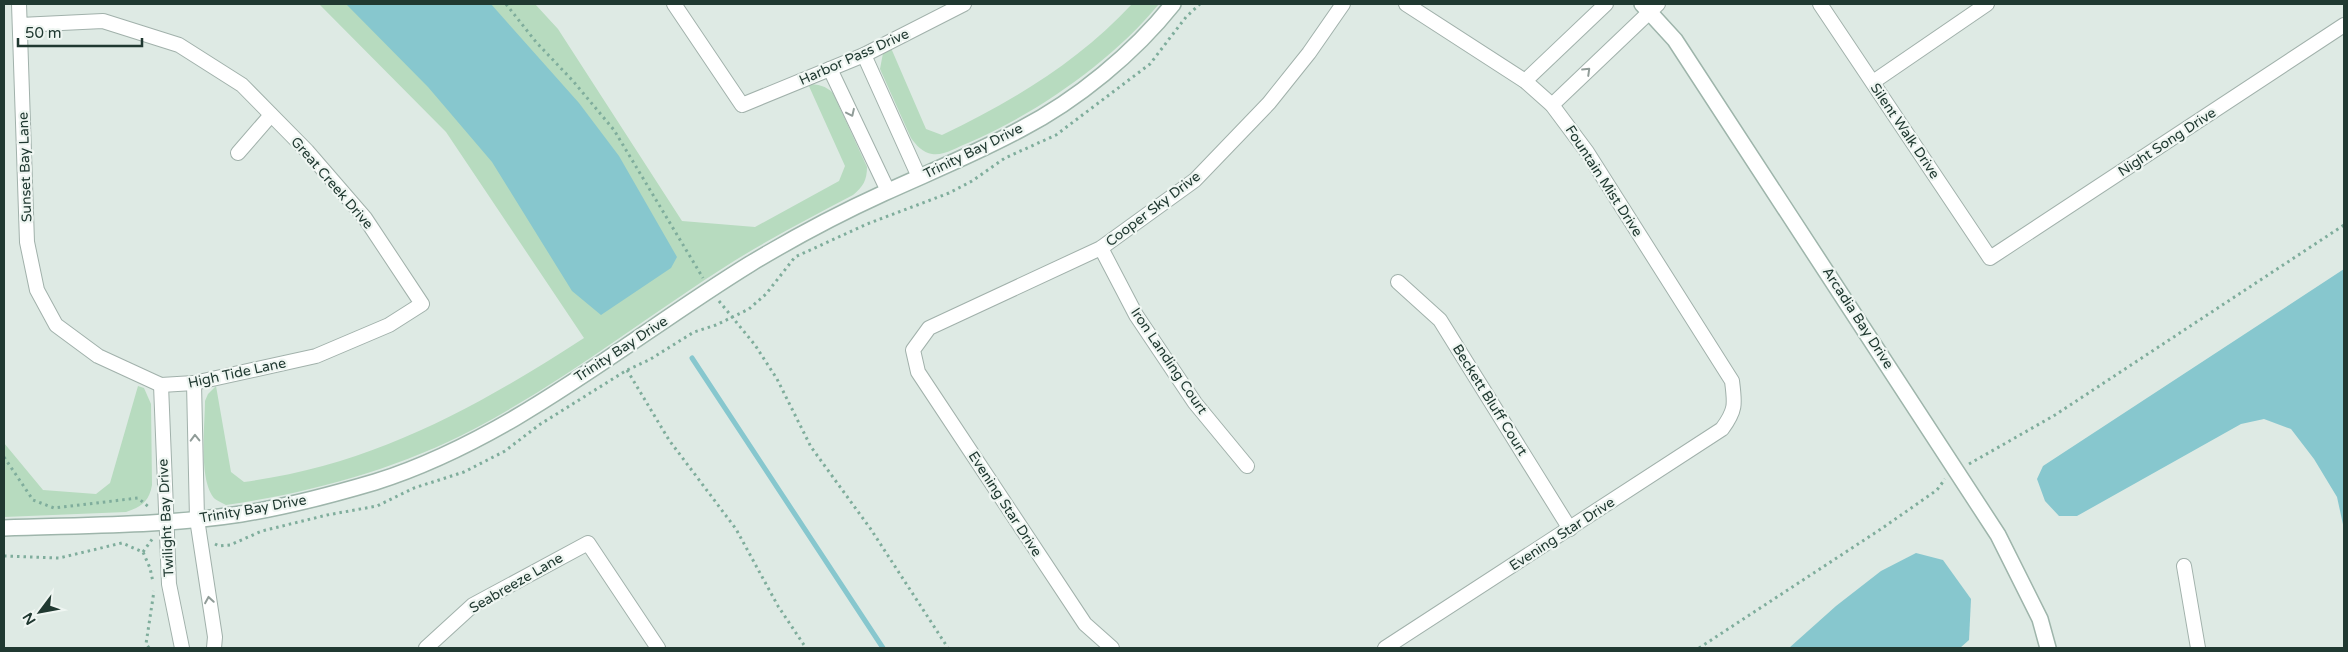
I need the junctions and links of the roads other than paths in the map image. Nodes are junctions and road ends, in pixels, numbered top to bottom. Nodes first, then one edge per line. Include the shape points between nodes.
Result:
1 (19, 4) edge
2 (674, 4) edge
3 (964, 4) edge
4 (1173, 4) edge
5 (1343, 4) edge
6 (1406, 4) edge
7 (1606, 4) edge
8 (1820, 4) edge
9 (1986, 4) edge
10 (1650, 6) edge
11 (20, 25) junction
12 (2344, 25) edge
13 (864, 55) junction
14 (830, 69) junction
15 (1525, 81) junction
16 (1873, 82) junction
17 (1552, 105) junction
18 (271, 114) junction
19 (238, 153) dead end
20 (919, 178) junction
21 (888, 191) junction
22 (1101, 248) junction
23 (1990, 258) joint
24 (1398, 282) dead end
25 (422, 304) joint
26 (56, 325) joint
27 (913, 350) joint
28 (194, 384) junction
29 (161, 385) junction
30 (1733, 414) joint
31 (1247, 466) dead end
32 (197, 519) junction
33 (165, 521) junction
34 (4, 528) edge
35 (1570, 529) junction
36 (2184, 566) dead end
37 (182, 648) edge
38 (214, 648) edge
39 (426, 648) edge
40 (658, 648) edge
41 (1112, 648) edge
42 (1386, 648) edge
43 (2048, 648) edge
44 (2198, 648) edge

1 - 11 street, Sunset Bay Lane
2 - 14 street, Harbor Pass Drive via 742,105
3 - 13 street, Harbor Pass Drive
4 - 20 street, Trinity Bay Drive via 1106,71 1068,100 1025,128
5 - 22 street, Cooper Sky Drive via 1309,54 1269,103 1195,180
6 - 15 street, Fountain Mist Drive
7 - 15 street
8 - 16 street, Silent Walk Drive
9 - 16 street
17 -> 10 street
10 - 43 street, Arcadia Bay Drive via 1998,535 2040,620
11 - 18 street, Great Creek Drive via 103,21 179,45 242,85
11 - 26 street, Sunset Bay Lane via 27,242 37,290
12 - 23 street, Night Song Drive
13 - 14 street, Harbor Pass Drive
13 - 20 street
14 -> 21 street
15 - 17 street, Fountain Mist Drive
16 - 23 street, Silent Walk Drive
17 - 30 street, Fountain Mist Drive via 1587,152 1732,382
18 - 19 street
18 - 25 street, Great Creek Drive via 365,218
20 - 21 street, Trinity Bay Drive
21 - 32 street, Trinity Bay Drive via 808,230 750,264 540,402 483,435 378,481 312,500
22 - 27 street, Cooper Sky Drive via 929,328
22 - 31 street, Iron Landing Court via 1136,314 1195,403
24 - 35 street, Beckett Bluff Court via 1440,320
25 - 28 street, High Tide Lane via 389,325 316,356
26 - 29 street, High Tide Lane via 98,356
27 - 41 street, Evening Star Drive via 918,372 1084,624
28 - 29 street, High Tide Lane
32 -> 28 street
29 - 33 street, Twilight Bay Drive
30 - 35 street, Evening Star Drive via 1722,429
32 - 33 street, Trinity Bay Drive
38 -> 32 street
33 - 34 street, Trinity Bay Drive
33 - 37 street, Twilight Bay Drive via 169,584
35 - 42 street, Evening Star Drive
36 - 44 street
39 - 40 street, Seabreeze Lane via 473,605 588,543

